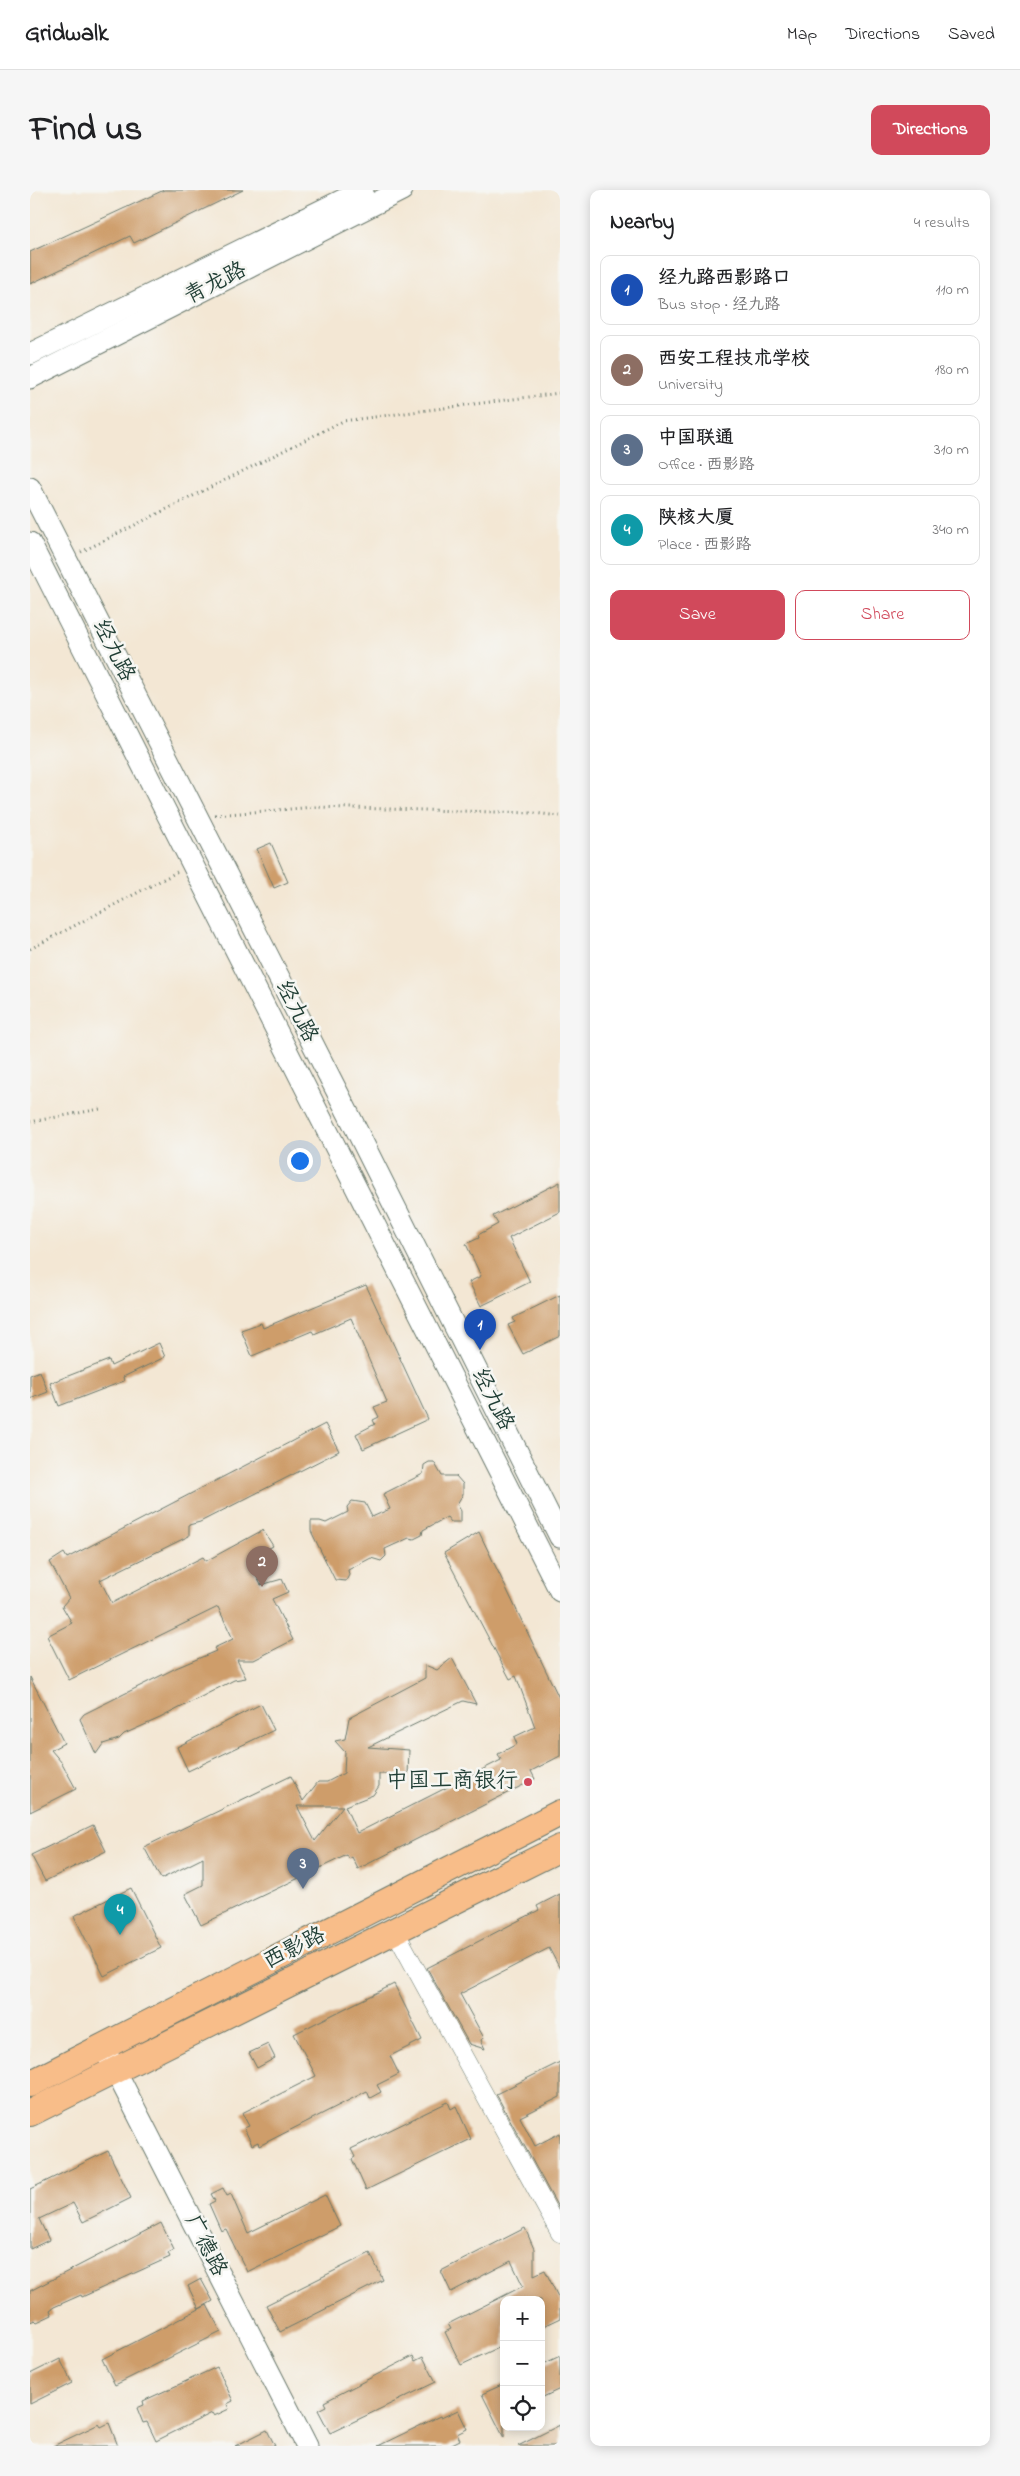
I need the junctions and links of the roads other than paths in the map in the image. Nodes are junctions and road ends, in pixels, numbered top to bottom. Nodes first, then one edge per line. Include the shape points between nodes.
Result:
1 (402, 190) edge
2 (364, 194) edge
3 (30, 354) edge
4 (30, 378) edge
5 (30, 488) edge
6 (30, 543) edge
7 (560, 1537) edge
8 (560, 1591) edge
9 (560, 1813) edge
10 (560, 1848) edge
11 (395, 1931) junction
12 (109, 2058) junction
13 (30, 2084) edge
14 (30, 2113) edge
15 (560, 2233) edge
16 (307, 2446) edge

1 - 2 street, 青龙路
2 - 3 street, 青龙路
2 - 4 street, 青龙路
5 - 7 street, 经九路
6 - 8 street, 经九路
9 - 12 main road, 西影路
10 - 11 main road, 西影路
11 - 12 main road, 西影路
11 - 15 street
12 - 13 main road, 西影路
12 - 14 main road, 西影路
12 - 16 street, 广德路

